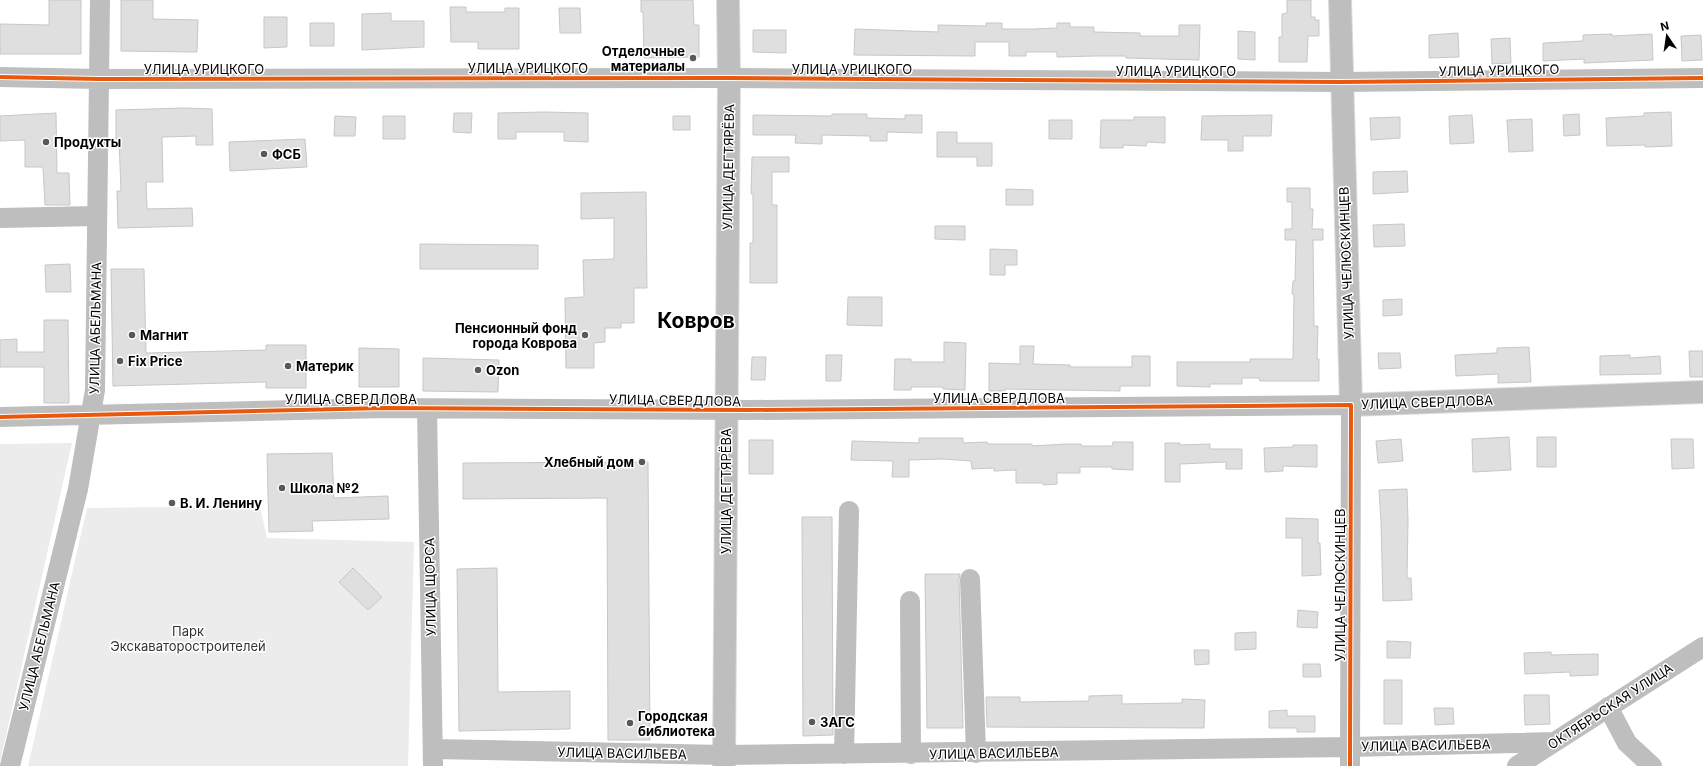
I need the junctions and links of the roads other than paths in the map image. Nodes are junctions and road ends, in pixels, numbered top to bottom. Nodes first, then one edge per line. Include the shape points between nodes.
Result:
1 (100, 0) edge
2 (728, 0) edge
3 (1340, 0) edge
4 (0, 77) edge
5 (729, 78) junction
6 (1703, 78) edge
7 (99, 79) junction
8 (1341, 82) junction
9 (96, 216) junction
10 (0, 218) edge
11 (1703, 392) edge
12 (1351, 405) junction
13 (427, 409) junction
14 (726, 410) junction
15 (92, 415) junction
16 (0, 417) edge
17 (849, 511) dead end
18 (970, 579) dead end
19 (910, 601) dead end
20 (1703, 647) edge
21 (1608, 707) junction
22 (1554, 742) junction
23 (976, 753) junction
24 (844, 754) junction
25 (911, 754) junction
26 (433, 757) edge
27 (1349, 757) edge
28 (562, 759) edge
29 (637, 760) edge
30 (724, 761) edge
31 (10, 766) edge
32 (1517, 766) edge
33 (1652, 766) edge

1 - 7 street, УЛИЦА АБЕЛЬМАНА
2 - 5 main road, УЛИЦА ДЕГТЯРЁВА
3 - 8 main road, УЛИЦА ЧЕЛЮСКИНЦЕВ
4 - 7 street, УЛИЦА УРИЦКОГО
5 - 7 street, УЛИЦА УРИЦКОГО
5 - 8 street, УЛИЦА УРИЦКОГО
5 - 14 main road, УЛИЦА ДЕГТЯРЁВА
6 - 8 street, УЛИЦА УРИЦКОГО
7 - 9 street, УЛИЦА АБЕЛЬМАНА
8 - 12 main road, УЛИЦА ЧЕЛЮСКИНЦЕВ
9 - 10 street
9 - 15 street, УЛИЦА АБЕЛЬМАНА via 97,368
11 - 12 main road, УЛИЦА СВЕРДЛОВА
12 - 14 street, УЛИЦА СВЕРДЛОВА
12 - 27 street, УЛИЦА ЧЕЛЮСКИНЦЕВ
13 - 14 street, УЛИЦА СВЕРДЛОВА
13 - 15 street, УЛИЦА СВЕРДЛОВА via 285,409
13 - 26 street, УЛИЦА ЩОРСА
14 - 30 main road, УЛИЦА ДЕГТЯРЁВА
15 - 16 street, УЛИЦА СВЕРДЛОВА
15 - 31 street, УЛИЦА АБЕЛЬМАНА via 78,489
17 - 24 street
18 - 23 street
19 - 25 street
20 - 21 street, ОКТЯБРЬСКАЯ УЛИЦА
21 - 22 street, ОКТЯБРЬСКАЯ УЛИЦА
21 - 33 street via 1627,743
22 - 27 street, УЛИЦА ВАСИЛЬЕВА
22 - 32 street, ОКТЯБРЬСКАЯ УЛИЦА
23 - 25 street, УЛИЦА ВАСИЛЬЕВА
23 - 27 street, УЛИЦА ВАСИЛЬЕВА
24 - 25 street, УЛИЦА ВАСИЛЬЕВА
24 - 30 street, УЛИЦА ВАСИЛЬЕВА
26 - 28 street, УЛИЦА ВАСИЛЬЕВА
28 - 29 street, УЛИЦА ВАСИЛЬЕВА
29 - 30 street, УЛИЦА ВАСИЛЬЕВА

